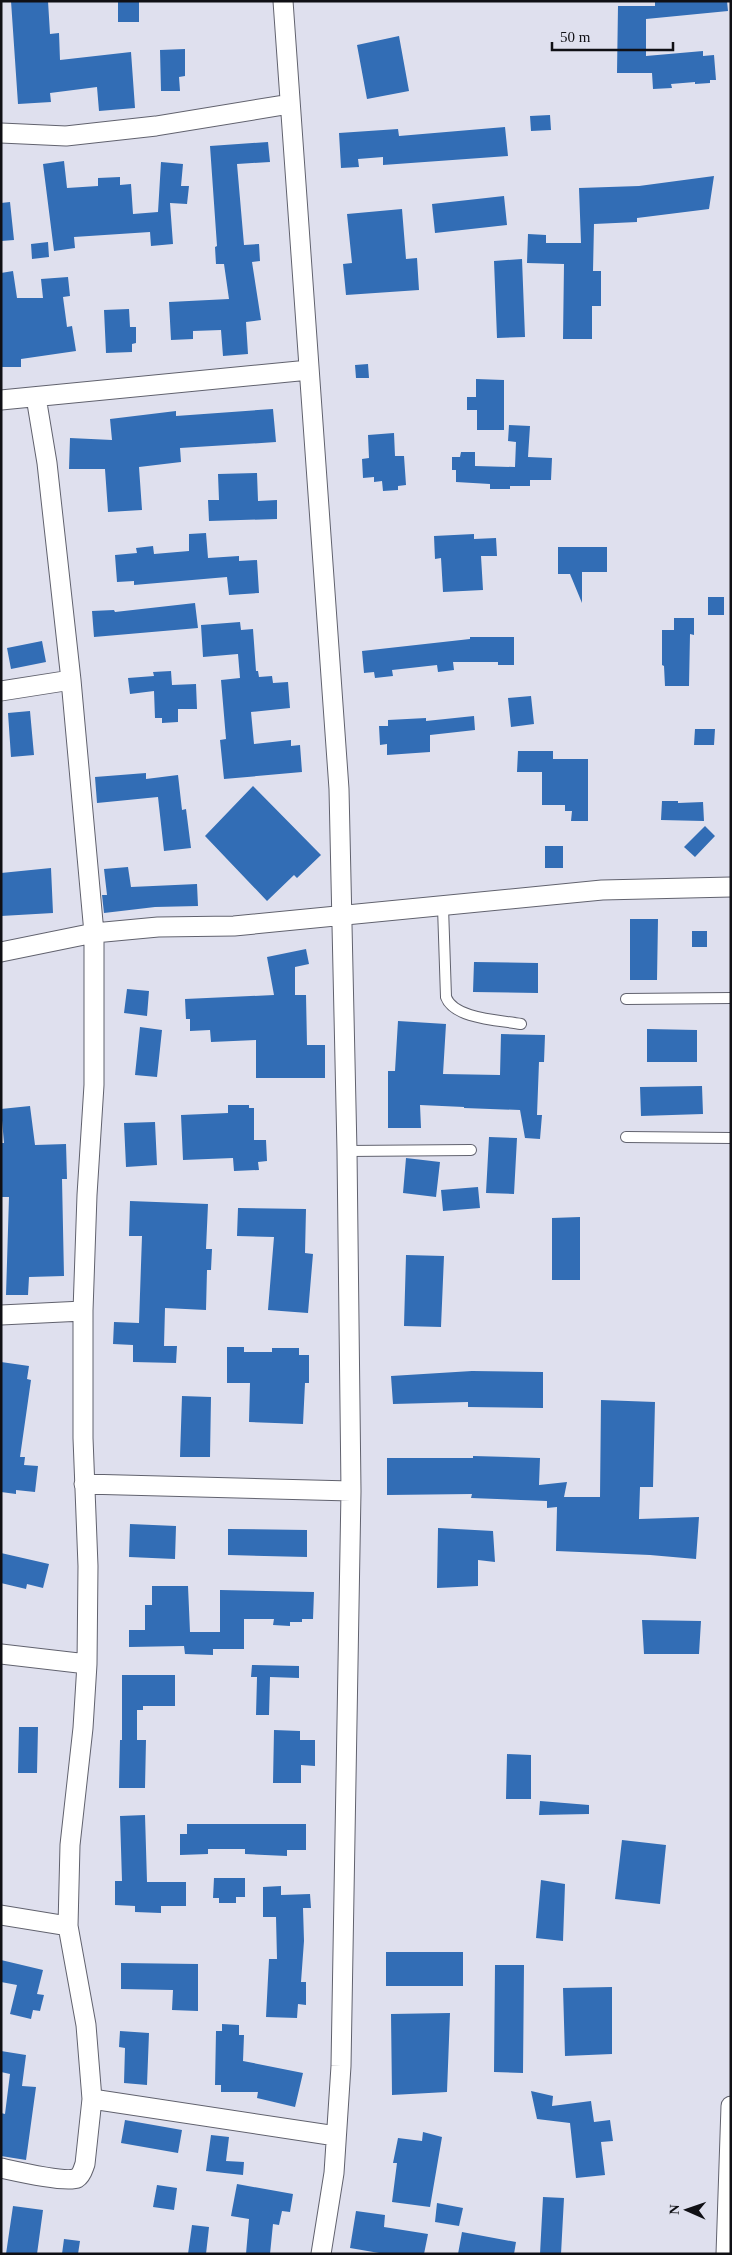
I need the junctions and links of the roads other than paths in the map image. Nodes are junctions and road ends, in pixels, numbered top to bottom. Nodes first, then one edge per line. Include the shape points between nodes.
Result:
1 (283, 1) edge
2 (290, 104) junction
3 (1, 134) edge
4 (309, 370) junction
5 (36, 397) junction
6 (1, 400) edge
7 (71, 680) junction
8 (1, 691) edge
9 (731, 887) edge
10 (443, 907) junction
11 (343, 917) junction
12 (94, 933) junction
13 (1, 952) edge
14 (731, 998) edge
15 (626, 999) dead end
16 (521, 1024) dead end
17 (626, 1137) dead end
18 (731, 1138) edge
19 (470, 1150) dead end
20 (347, 1151) junction
21 (84, 1311) junction
22 (1, 1316) edge
23 (84, 1484) junction
24 (351, 1490) junction
25 (1, 1654) edge
26 (88, 1664) junction
27 (1, 1916) edge
28 (68, 1926) junction
29 (92, 2099) junction
30 (731, 2106) edge
31 (336, 2136) junction
32 (1, 2168) edge
33 (729, 2205) edge
34 (321, 2254) edge
35 (726, 2254) edge

1 - 2 street
2 - 3 street via 156,126 66,136
2 - 4 street
4 - 5 street
4 - 11 street via 339,789
5 - 6 street
5 - 7 street via 47,463
7 - 8 street
7 - 12 street
9 - 10 street via 602,890
10 - 11 street
10 - 16 lane via 446,997 449,1004 460,1013
11 - 12 street via 234,926 158,926
11 - 20 street
12 - 13 street
12 - 21 street via 94,1085
14 - 15 lane
17 - 18 lane
19 - 20 lane
20 - 24 street
21 - 22 street
21 - 23 street
23 - 24 street
23 - 26 street
24 - 31 street via 341,2056
25 - 26 street
26 - 28 street via 70,1845
27 - 28 street
28 - 29 street via 86,2025
29 - 31 street
29 - 32 street via 85,2164 77,2178 61,2179
30 - 33 street
31 - 34 street via 334,2173
33 - 35 street

